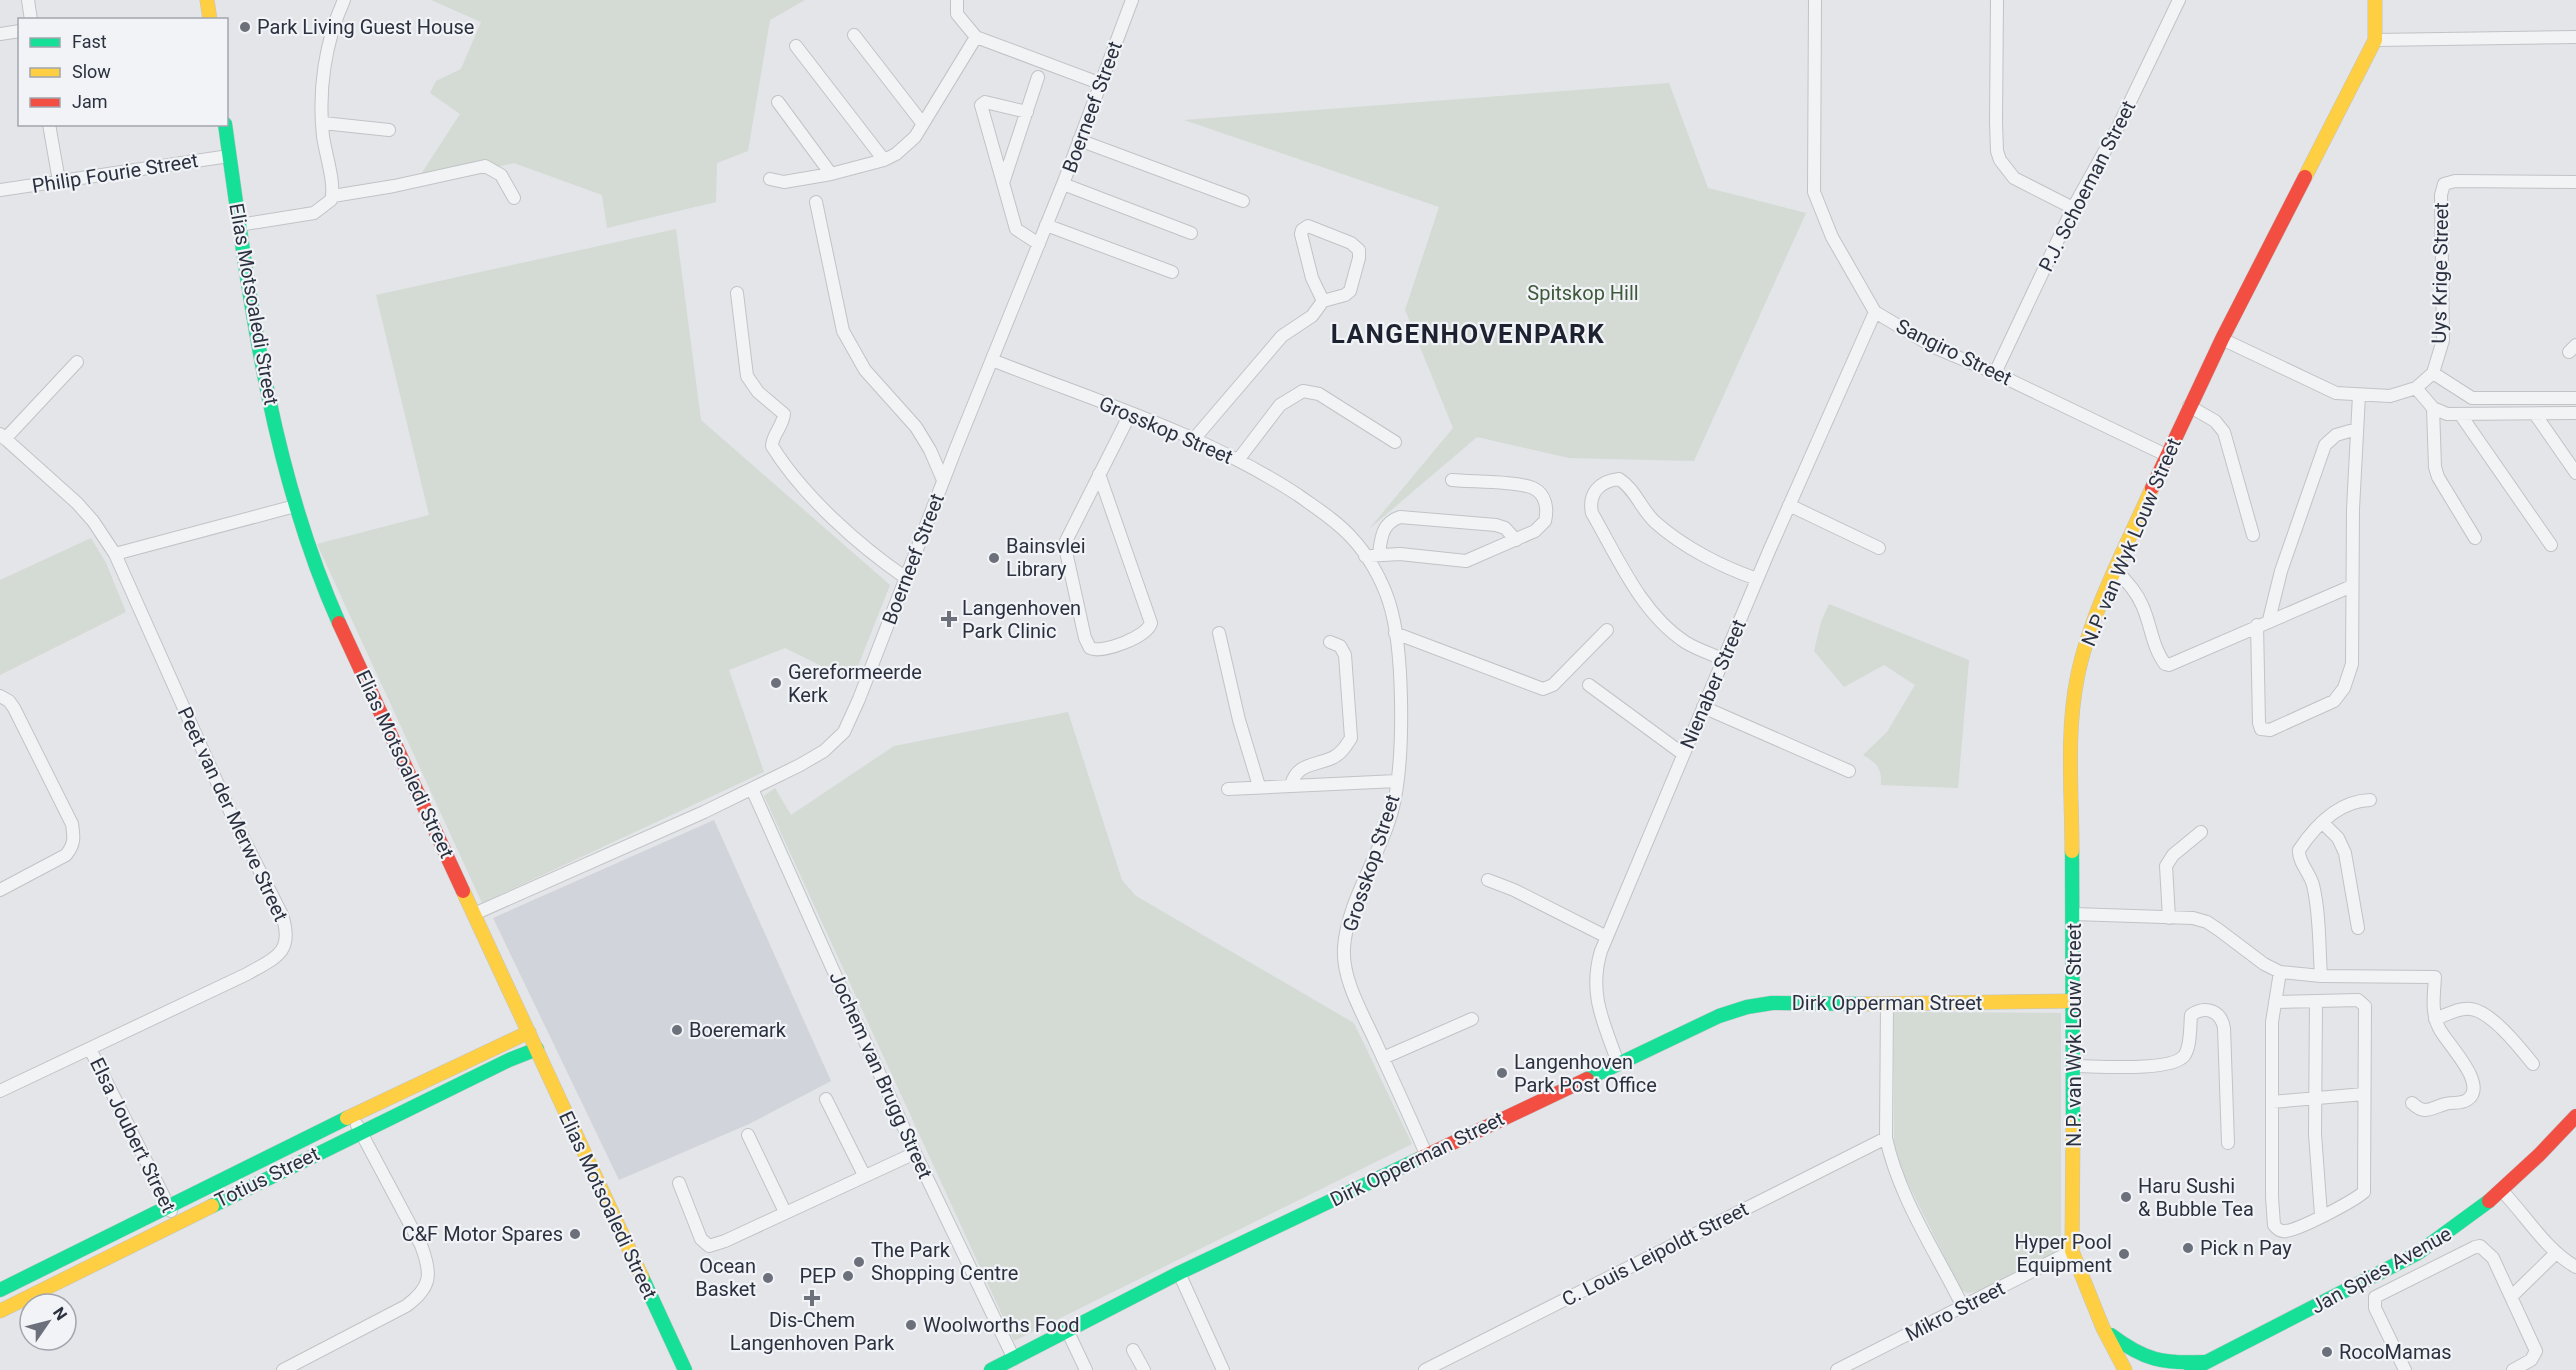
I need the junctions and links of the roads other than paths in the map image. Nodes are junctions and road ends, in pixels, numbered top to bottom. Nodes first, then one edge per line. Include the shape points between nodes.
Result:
1 (28, 0) edge
2 (207, 0) edge
3 (344, 0) edge
4 (957, 0) edge
5 (1132, 0) edge
6 (1815, 0) edge
7 (1997, 0) edge
8 (2179, 0) edge
9 (2375, 0) edge
10 (31, 18) edge
11 (210, 18) edge
12 (18, 31) edge
13 (0, 34) edge
14 (854, 34) dead end
15 (976, 37) junction
16 (2576, 37) edge
17 (2375, 40) junction
18 (796, 46) dead end
19 (1038, 77) dead end
20 (1099, 83) junction
21 (778, 102) dead end
22 (1027, 112) junction
23 (322, 123) junction
24 (923, 124) junction
25 (49, 126) edge
26 (225, 126) edge
27 (389, 130) dead end
28 (1079, 140) junction
29 (229, 156) junction
30 (884, 160) junction
31 (831, 174) junction
32 (770, 179) dead end
33 (59, 181) junction
34 (2576, 182) edge
35 (1003, 183) junction
36 (1063, 184) junction
37 (0, 190) edge
38 (333, 196) junction
39 (514, 198) dead end
40 (1243, 201) dead end
41 (816, 202) dead end
42 (2073, 208) junction
43 (239, 225) junction
44 (1047, 225) junction
45 (1191, 233) dead end
46 (1039, 244) junction
47 (1172, 272) dead end
48 (737, 293) dead end
49 (1323, 301) junction
50 (1875, 312) junction
51 (2222, 339) junction
52 (992, 360) junction
53 (77, 362) dead end
54 (1995, 373) junction
55 (2433, 373) junction
56 (2416, 388) junction
57 (2359, 395) junction
58 (2576, 398) edge
59 (2189, 406) junction
60 (2433, 408) junction
61 (2576, 413) edge
62 (1130, 414) junction
63 (2460, 414) junction
64 (2535, 414) junction
65 (2357, 429) junction
66 (3, 437) edge
67 (1194, 439) junction
68 (1395, 442) dead end
69 (2166, 455) junction
70 (1238, 460) junction
71 (2576, 472) edge
72 (1099, 474) junction
73 (944, 480) junction
74 (1452, 480) dead end
75 (1789, 505) junction
76 (295, 506) junction
77 (2253, 535) dead end
78 (2475, 538) dead end
79 (1516, 540) junction
80 (2551, 545) dead end
81 (1879, 548) dead end
82 (115, 554) junction
83 (1379, 554) junction
84 (1365, 556) junction
85 (2116, 570) junction
86 (906, 579) junction
87 (1757, 579) junction
88 (2352, 586) junction
89 (2263, 622) junction
90 (1607, 630) dead end
91 (1219, 633) dead end
92 (1395, 633) junction
93 (1330, 642) dead end
94 (1724, 659) junction
95 (1589, 685) dead end
96 (0, 696) edge
97 (1703, 707) junction
98 (1683, 754) junction
99 (1849, 771) dead end
100 (1397, 781) junction
101 (1291, 785) junction
102 (1259, 786) junction
103 (752, 789) junction
104 (1228, 789) dead end
105 (2370, 800) dead end
106 (2322, 822) junction
107 (2202, 832) dead end
108 (1488, 880) dead end
109 (0, 890) edge
110 (474, 914) junction
111 (2073, 914) junction
112 (2169, 918) junction
113 (2358, 928) dead end
114 (1607, 937) junction
115 (2280, 972) junction
116 (2321, 976) junction
117 (2074, 1001) junction
118 (2316, 1001) junction
119 (2276, 1002) junction
120 (1887, 1004) junction
121 (519, 1011) junction
122 (1472, 1019) dead end
123 (2435, 1019) junction
124 (529, 1032) junction
125 (496, 1046) junction
126 (90, 1048) junction
127 (537, 1049) junction
128 (1383, 1058) junction
129 (509, 1060) junction
130 (1618, 1063) junction
131 (2533, 1064) dead end
132 (2074, 1066) junction
133 (546, 1069) junction
134 (0, 1091) edge
135 (2364, 1094) junction
136 (826, 1099) dead end
137 (2316, 1100) junction
138 (2272, 1102) junction
139 (2412, 1102) dead end
140 (352, 1116) junction
141 (2576, 1116) edge
142 (360, 1132) junction
143 (748, 1136) dead end
144 (1886, 1138) junction
145 (2228, 1143) dead end
146 (915, 1153) junction
147 (1426, 1154) junction
148 (864, 1175) junction
149 (679, 1183) dead end
150 (2503, 1192) junction
151 (169, 1206) junction
152 (785, 1212) junction
153 (2321, 1215) junction
154 (176, 1222) junction
155 (2072, 1251) junction
156 (2556, 1253) junction
157 (2576, 1268) edge
158 (1179, 1273) junction
159 (0, 1290) edge
160 (2511, 1297) junction
161 (1963, 1307) junction
162 (0, 1311) edge
163 (2103, 1328) junction
164 (1067, 1330) junction
165 (1133, 1350) dead end
166 (1014, 1359) junction
167 (2208, 1362) junction
168 (684, 1369) edge
169 (283, 1370) edge
170 (992, 1370) edge
171 (1086, 1370) edge
172 (1144, 1370) edge
173 (1223, 1370) edge
174 (1425, 1370) edge
175 (1837, 1370) edge
176 (2125, 1370) edge
177 (2191, 1370) edge
178 (2405, 1370) edge
179 (2513, 1370) edge

1 - 10 street
2 - 11 street
3 - 23 street via 327,48
4 - 15 street via 957,14
5 - 20 street, Boerneef Street
6 - 50 street, Sangiro Street via 1814,192 1832,237
7 - 42 street via 1996,122 2000,160 2014,178
8 - 42 street, P.J. Schoeman Street via 2117,129
9 - 17 street, N.P. van Wyk Louw Street
12 - 13 street
14 - 24 street
15 - 20 street
15 - 24 street
16 - 17 street
17 - 51 street, N.P. van Wyk Louw Street
18 - 30 street
19 - 22 street
20 - 28 street, Boerneef Street
21 - 31 street
22 - 35 street
22 - 35 street via 986,102 981,105
23 - 27 street
23 - 38 street
24 - 30 street via 906,146
25 - 33 street
26 - 29 street, Elias Motsoaledi Street
28 - 36 street, Boerneef Street
28 - 40 street
29 - 33 street, Philip Fourie Street
29 - 43 street, Elias Motsoaledi Street
30 - 31 street
31 - 32 street via 784,182
33 - 37 street, Philip Fourie Street
34 - 55 street, Uys Krige Street via 2444,184 2443,340
35 - 46 street via 1016,229
36 - 44 street, Boerneef Street
36 - 45 street
38 - 39 street via 486,166 505,179
38 - 43 street via 328,205 314,213
41 - 73 street via 843,331 865,369 916,427
42 - 54 street, P.J. Schoeman Street
43 - 76 street, Elias Motsoaledi Street via 263,375
44 - 46 street, Boerneef Street
44 - 47 street
46 - 52 street, Boerneef Street
48 - 86 street via 747,376 758,392 784,414 772,446 840,526
49 - 49 street via 1312,278 1301,234 1308,226 1351,243 1359,253 1350,291
49 - 67 street via 1312,316 1282,336
50 - 54 street, Sangiro Street via 1934,347
50 - 75 street, Nienaber Street
51 - 57 street via 2336,393
51 - 59 street, N.P. van Wyk Louw Street
52 - 62 street, Grosskop Street
52 - 73 street, Boerneef Street
53 - 66 street
54 - 69 street, Sangiro Street
55 - 56 street
55 - 58 street via 2472,398
56 - 57 street via 2390,396
56 - 60 street
57 - 65 street
59 - 69 street, N.P. van Wyk Louw Street
59 - 77 street via 2215,421 2224,432
60 - 63 street
60 - 78 street via 2438,477
61 - 64 street
62 - 67 street, Grosskop Street
62 - 72 street
63 - 64 street
63 - 80 street
64 - 71 street
65 - 88 street
65 - 89 street via 2336,435 2325,446
66 - 82 street via 77,503
67 - 70 street, Grosskop Street
68 - 70 street via 1319,394 1303,391 1280,405
69 - 85 street, N.P. van Wyk Louw Street
70 - 84 street, Grosskop Street via 1262,471 1322,512 1353,538
72 - 72 street via 1065,547 1085,638 1093,650 1140,637 1151,623
73 - 86 street, Boerneef Street
74 - 79 street via 1527,486 1539,492 1545,502 1545,521
75 - 81 street
75 - 87 street, Nienaber Street
76 - 82 street
76 - 110 street, Elias Motsoaledi Street via 338,620
79 - 83 street via 1466,561
79 - 83 street via 1496,525 1400,517 1387,525 1381,535
82 - 126 street, Peet van der Merwe Street via 288,931 287,940 273,959
83 - 84 street
84 - 92 street, Grosskop Street via 1389,601
85 - 89 street via 2137,594 2165,664 2176,663
85 - 111 street, N.P. van Wyk Louw Street via 2092,626 2077,677 2071,717
86 - 103 street, Boerneef Street via 844,732 824,751
87 - 94 street, Nienaber Street
87 - 94 street via 1731,570 1673,536 1647,513 1619,479 1602,484 1593,493 1592,513 1648,605 1685,642
88 - 89 street
88 - 89 street via 2352,664 2344,688 2329,705 2269,730 2261,729 2259,723
90 - 92 street via 1553,685 1543,689
91 - 102 street
92 - 100 street, Grosskop Street via 1401,738
93 - 101 street via 1340,646 1345,655 1351,738 1332,758 1302,767
94 - 97 street, Nienaber Street
95 - 98 street
96 - 109 street via 14,708 72,824 74,838 74,846 66,855
97 - 98 street, Nienaber Street
97 - 99 street
98 - 114 street, Nienaber Street
100 - 101 street
100 - 128 street, Grosskop Street via 1395,799 1351,918 1344,948 1351,986
101 - 102 street
102 - 104 street
103 - 110 street, Boerneef Street
103 - 146 street, Jochem van Brugg Street
105 - 106 street via 2341,808
106 - 113 street via 2338,838 2345,853
106 - 116 street via 2299,854 2315,895
107 - 112 street via 2173,855 2166,866
108 - 114 street
110 - 121 street, Elias Motsoaledi Street
111 - 112 street
111 - 117 street, N.P. van Wyk Louw Street
112 - 115 street via 2207,922
114 - 130 street, Nienaber Street via 1594,987
115 - 116 street
115 - 119 street
116 - 123 street via 2435,978
117 - 120 street, Dirk Opperman Street
117 - 132 street, N.P. van Wyk Louw Street
118 - 119 street
118 - 135 street via 2364,1003
118 - 137 street
119 - 138 street via 2272,1022
120 - 130 street, Dirk Opperman Street via 1772,1003 1747,1007
120 - 144 street
121 - 124 street, Elias Motsoaledi Street
121 - 125 street via 513,1030
122 - 128 street
123 - 131 street via 2473,1009 2508,1034
123 - 139 street via 2463,1060 2473,1095 2465,1102 2444,1104 2428,1112
124 - 125 street, Totius Street
124 - 127 street, Elias Motsoaledi Street
125 - 140 street, Totius Street
126 - 134 street, Peet van der Merwe Street
126 - 151 street, Elsa Joubert Street
127 - 129 street, Totius Street
127 - 133 street, Elias Motsoaledi Street
128 - 147 street, Grosskop Street
129 - 133 street via 529,1060
129 - 142 street, Totius Street
130 - 147 street, Dirk Opperman Street
132 - 145 street via 2163,1065 2178,1061 2186,1052 2191,1015 2201,1010 2215,1011 2224,1028
132 - 155 street, N.P. van Wyk Louw Street
133 - 168 street, Elias Motsoaledi Street
135 - 137 street
135 - 153 street via 2364,1192
136 - 148 street
137 - 138 street
137 - 153 street
138 - 153 street via 2274,1225 2284,1231
140 - 142 street
140 - 151 street, Totius Street
141 - 150 street, Jan Spies Avenue
142 - 154 street, Totius Street
142 - 169 street via 421,1245 428,1264 425,1288 398,1311
143 - 152 street
144 - 161 street via 1903,1192
144 - 174 street, C. Louis Leipoldt Street
146 - 148 street
146 - 166 street, Jochem van Brugg Street
147 - 158 street, Dirk Opperman Street
148 - 152 street
149 - 152 street via 701,1239 709,1246
150 - 156 street
150 - 167 street, Jan Spies Avenue via 2418,1253
151 - 154 street, Elsa Joubert Street
151 - 159 street, Totius Street
154 - 162 street, Totius Street
155 - 161 street, Mikro Street
155 - 163 street, N.P. van Wyk Louw Street
156 - 157 street
156 - 160 street
158 - 164 street, Dirk Opperman Street
158 - 173 street
160 - 178 street via 2493,1258 2480,1246 2375,1297 2375,1308
160 - 179 street via 2536,1351 2531,1360
161 - 175 street, Mikro Street
163 - 167 street via 2127,1348 2155,1362
163 - 176 street, N.P. van Wyk Louw Street
164 - 166 street, Dirk Opperman Street
164 - 171 street
165 - 172 street
166 - 170 street, Dirk Opperman Street
167 - 177 street, Jan Spies Avenue

